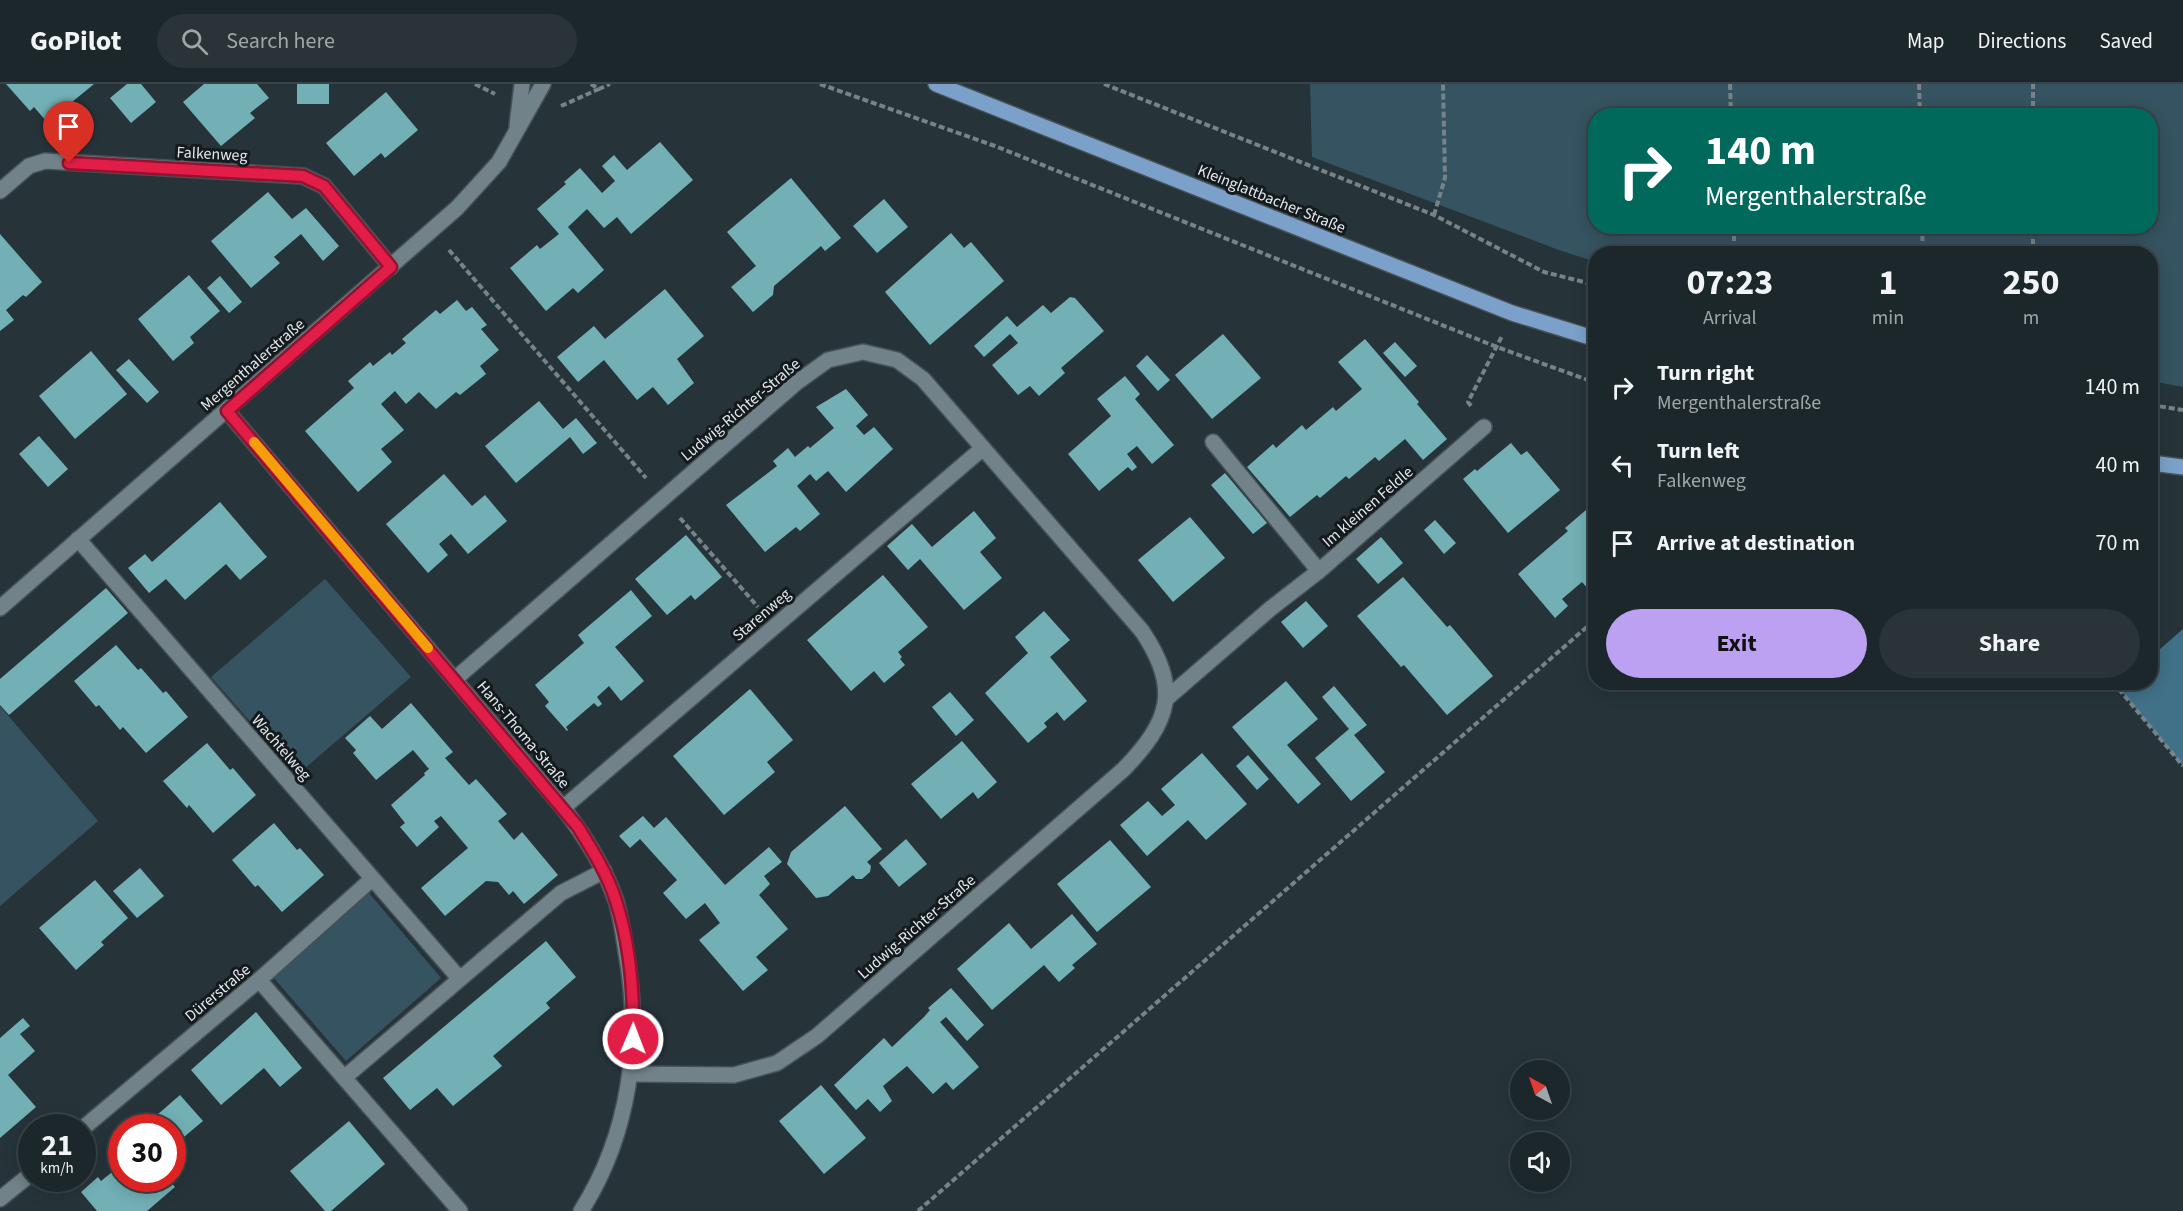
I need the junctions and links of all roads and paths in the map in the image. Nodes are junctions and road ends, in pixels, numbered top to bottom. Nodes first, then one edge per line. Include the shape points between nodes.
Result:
1 (522, 84) edge
2 (543, 84) edge
3 (591, 84) edge
4 (610, 84) edge
5 (820, 84) edge
6 (936, 84) edge
7 (1104, 84) edge
8 (1443, 84) edge
9 (1730, 84) edge
10 (1919, 84) edge
11 (2033, 84) edge
12 (1731, 108) edge
13 (1920, 108) edge
14 (2033, 108) edge
15 (515, 136) junction
16 (0, 191) edge
17 (1434, 215) junction
18 (432, 232) junction
19 (391, 267) junction
20 (1588, 283) edge
21 (1512, 313) junction
22 (1588, 337) edge
23 (1497, 347) junction
24 (1588, 380) edge
25 (2158, 406) edge
26 (2183, 410) edge
27 (227, 411) junction
28 (1484, 427) joint
29 (1213, 442) dead end
30 (983, 448) junction
31 (2158, 464) edge
32 (2183, 466) edge
33 (663, 498) junction
34 (78, 539) junction
35 (1319, 571) junction
36 (0, 608) edge
37 (774, 626) junction
38 (1588, 626) edge
39 (455, 680) junction
40 (2120, 690) edge
41 (1166, 699) junction
42 (2183, 766) edge
43 (563, 808) junction
44 (604, 871) junction
45 (372, 879) junction
46 (459, 978) junction
47 (259, 980) junction
48 (630, 1074) junction
49 (345, 1077) junction
50 (96, 1118) edge
51 (18, 1184) edge
52 (0, 1199) edge
53 (459, 1211) edge
54 (581, 1211) edge
55 (918, 1211) edge

1 - 15 street, Mergenthalerstraße
2 - 15 street, Mergenthalerstraße
3 - 4 path via 599,89
5 - 23 path via 995,146
6 - 21 main road, Kleinglattbacher Straße
7 - 17 path
8 - 17 path via 1445,177
9 - 12 path
10 - 13 path
11 - 14 path
15 - 18 street, Mergenthalerstraße via 479,186
16 - 19 street, Falkenweg via 29,166 45,161 303,176 324,186
17 - 20 path via 1544,272
18 - 19 street, Mergenthalerstraße
18 - 33 path
19 - 27 street, Mergenthalerstraße
21 - 22 main road, Kleinglattbacher Straße
21 - 23 path
23 - 24 path
23 - 28 path via 1468,402
25 - 26 path
27 - 34 street, Mergenthalerstraße
27 - 39 street, Hans-Thoma-Straße
28 - 35 street, Im kleinen Feldle
29 - 35 street
30 - 33 street, Ludwig-Richter-Straße via 923,379 897,360 863,352 828,360 796,382
30 - 37 street, Starenweg
30 - 41 street, Ludwig-Richter-Straße via 1142,631 1155,651
31 - 32 main road
33 - 37 path
33 - 39 street, Ludwig-Richter-Straße
34 - 36 street, Mergenthalerstraße
34 - 45 street, Wachtelweg
35 - 41 street, Im kleinen Feldle
37 - 43 street, Starenweg
38 - 55 path
39 - 43 street, Hans-Thoma-Straße
40 - 42 path
41 - 48 street, Ludwig-Richter-Straße via 1160,724 1124,769 817,1036 777,1063 734,1075
43 - 44 street, Hans-Thoma-Straße
44 - 46 street via 561,893
44 - 48 street, Hans-Thoma-Straße via 619,912 631,979
45 - 46 street, Wachtelweg
45 - 47 street, Dürerstraße
46 - 49 street
47 - 49 street
47 - 50 street, Dürerstraße
48 - 54 street, Hans-Thoma-Straße via 623,1114 606,1164
49 - 53 street
51 - 52 street

